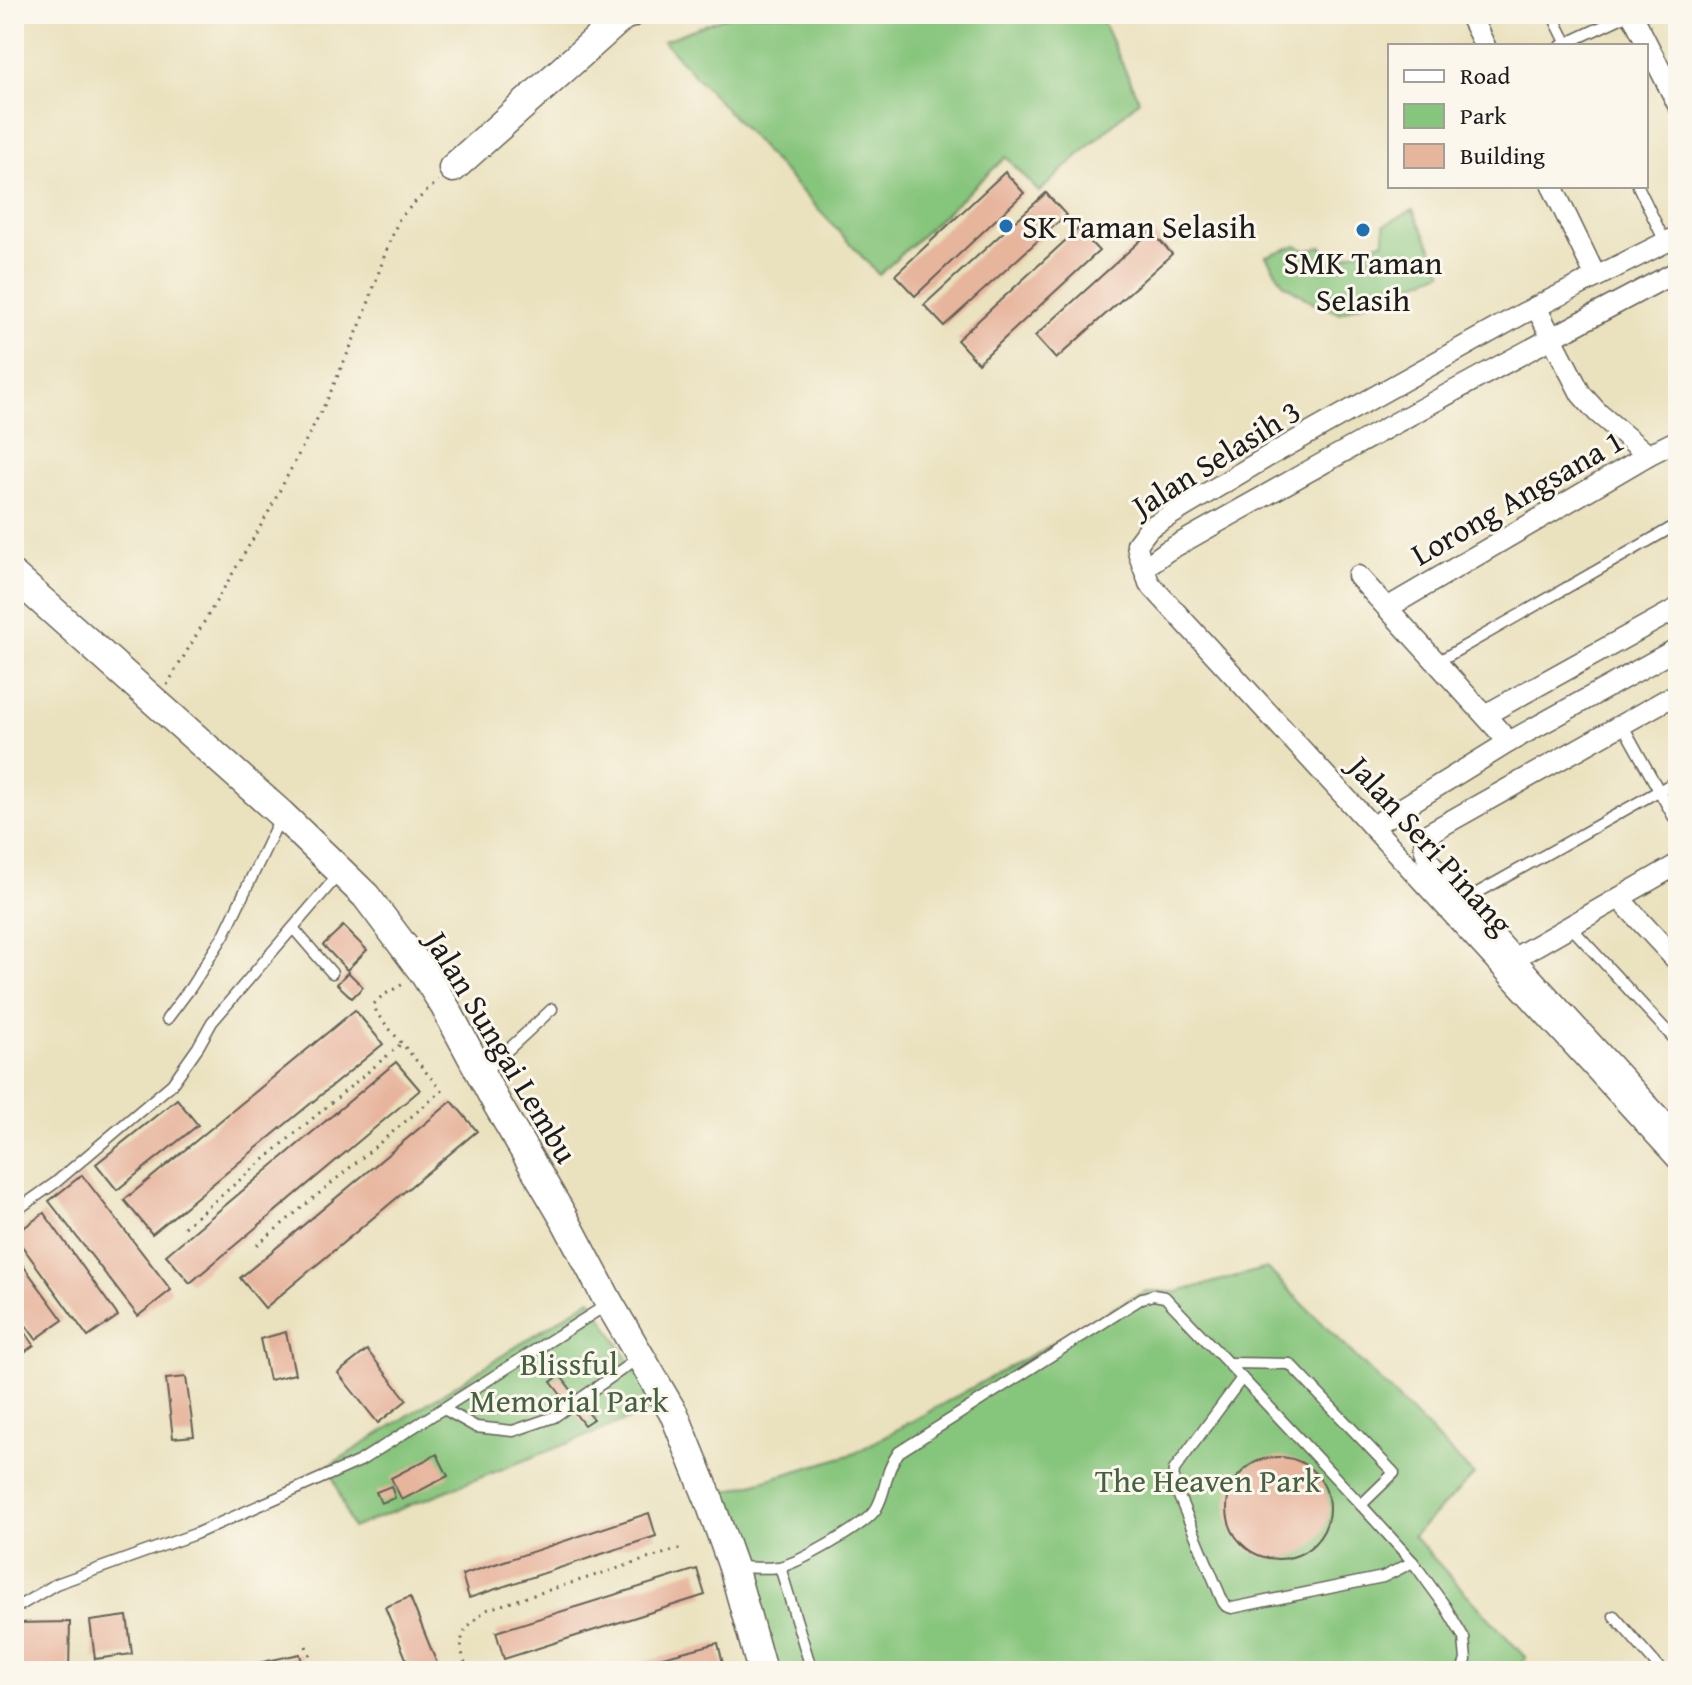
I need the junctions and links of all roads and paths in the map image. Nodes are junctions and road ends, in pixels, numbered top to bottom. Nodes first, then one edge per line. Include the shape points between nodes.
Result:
1 (1469, 14) edge
2 (1552, 14) edge
3 (1631, 14) edge
4 (624, 15) edge
5 (1484, 44) edge
6 (1565, 44) edge
7 (1567, 44) edge
8 (1646, 44) edge
9 (1648, 47) edge
10 (1678, 105) edge
11 (453, 168) joint
12 (1553, 188) edge
13 (1639, 188) edge
14 (1672, 239) edge
15 (1678, 271) edge
16 (1596, 277) junction
17 (1536, 307) junction
18 (1551, 337) junction
19 (1677, 444) edge
20 (1648, 455) junction
21 (1678, 524) edge
22 (1144, 568) junction
23 (14, 576) edge
24 (1358, 576) dead end
25 (1387, 608) junction
26 (1678, 608) edge
27 (1678, 648) edge
28 (1437, 662) junction
29 (1678, 693) edge
30 (156, 704) junction
31 (1485, 715) junction
32 (1622, 724) junction
33 (1509, 742) junction
34 (1678, 780) edge
35 (1659, 790) junction
36 (281, 814) junction
37 (1678, 825) edge
38 (1373, 826) junction
39 (1678, 864) edge
40 (340, 872) junction
41 (1619, 898) junction
42 (1463, 901) junction
43 (1570, 926) junction
44 (293, 928) junction
45 (1507, 962) junction
46 (1678, 962) edge
47 (423, 972) junction
48 (332, 973) dead end
49 (552, 1009) dead end
50 (167, 1019) dead end
51 (1678, 1043) edge
52 (401, 1044) junction
53 (481, 1075) junction
54 (1678, 1137) edge
55 (1678, 1160) edge
56 (14, 1212) edge
57 (184, 1227) dead end
58 (257, 1245) dead end
59 (609, 1303) junction
60 (640, 1356) junction
61 (1228, 1363) junction
62 (1242, 1378) junction
63 (444, 1409) junction
64 (1361, 1505) junction
65 (685, 1547) dead end
66 (1413, 1562) junction
67 (733, 1567) junction
68 (780, 1567) junction
69 (14, 1609) edge
70 (1614, 1616) dead end
71 (306, 1646) dead end
72 (317, 1671) edge
73 (467, 1671) edge
74 (762, 1671) edge
75 (812, 1671) edge
76 (1462, 1671) edge
77 (1662, 1671) edge

1 - 5 street
2 - 6 lane
3 - 7 lane
3 - 8 street
4 - 11 main road
9 - 10 street
11 - 30 path via 399,219 328,398 267,515
12 - 16 street
13 - 14 lane
14 - 16 street, Jalan Selasih 3
15 - 18 street, Jalan Selasih 3
16 - 17 street, Jalan Selasih 3
17 - 18 street
17 - 22 street, Jalan Selasih 3 via 1149,528 1137,544
18 - 20 street via 1581,394
18 - 22 street, Jalan Selasih 3
19 - 20 street, Lorong Angsana 1
20 - 25 street, Lorong Angsana 1
21 - 28 lane
22 - 38 street, Jalan Seri Pinang via 1149,583
23 - 30 main road, Jalan Sungai Lembu
24 - 25 street
25 - 28 street
26 - 31 street
27 - 33 street
28 - 31 street
29 - 32 street, Jalan Seri Pinang
30 - 36 main road, Jalan Sungai Lembu
31 - 33 street
32 - 35 lane
32 - 42 street, Jalan Seri Pinang via 1429,833 1424,846 1428,860
33 - 38 street
34 - 35 lane
35 - 37 lane
35 - 42 lane
36 - 40 main road, Jalan Sungai Lembu
36 - 50 lane via 224,935
38 - 45 street, Jalan Seri Pinang
39 - 41 street
40 - 44 lane
40 - 47 main road, Jalan Sungai Lembu via 366,896
41 - 43 street
41 - 46 street
42 - 45 street, Jalan Seri Pinang
43 - 45 street
43 - 51 lane
44 - 48 lane
44 - 56 lane via 212,1022 172,1084
45 - 54 street, Jalan Seri Pinang
45 - 55 street, Jalan Seri Pinang
47 - 52 path via 374,1004
47 - 53 main road, Jalan Sungai Lembu
49 - 53 lane
52 - 57 path
52 - 58 path via 442,1091
53 - 59 main road, Jalan Sungai Lembu
59 - 60 main road, Jalan Sungai Lembu
59 - 63 lane
60 - 63 lane via 554,1417 513,1431 476,1427
60 - 67 main road, Jalan Sungai Lembu via 675,1416
61 - 62 lane
61 - 64 lane via 1290,1364 1394,1473
61 - 68 lane via 1165,1297 1142,1298 899,1452 890,1463 877,1508 865,1522
62 - 64 lane
62 - 66 lane via 1173,1476 1226,1606 1383,1577
63 - 69 lane via 360,1461 195,1534 56,1584
64 - 66 lane
65 - 73 path via 486,1610 464,1631 460,1648
66 - 76 lane via 1464,1638
67 - 68 lane
67 - 74 main road, Jalan Sungai Lembu
68 - 75 lane
70 - 77 lane
71 - 72 path

